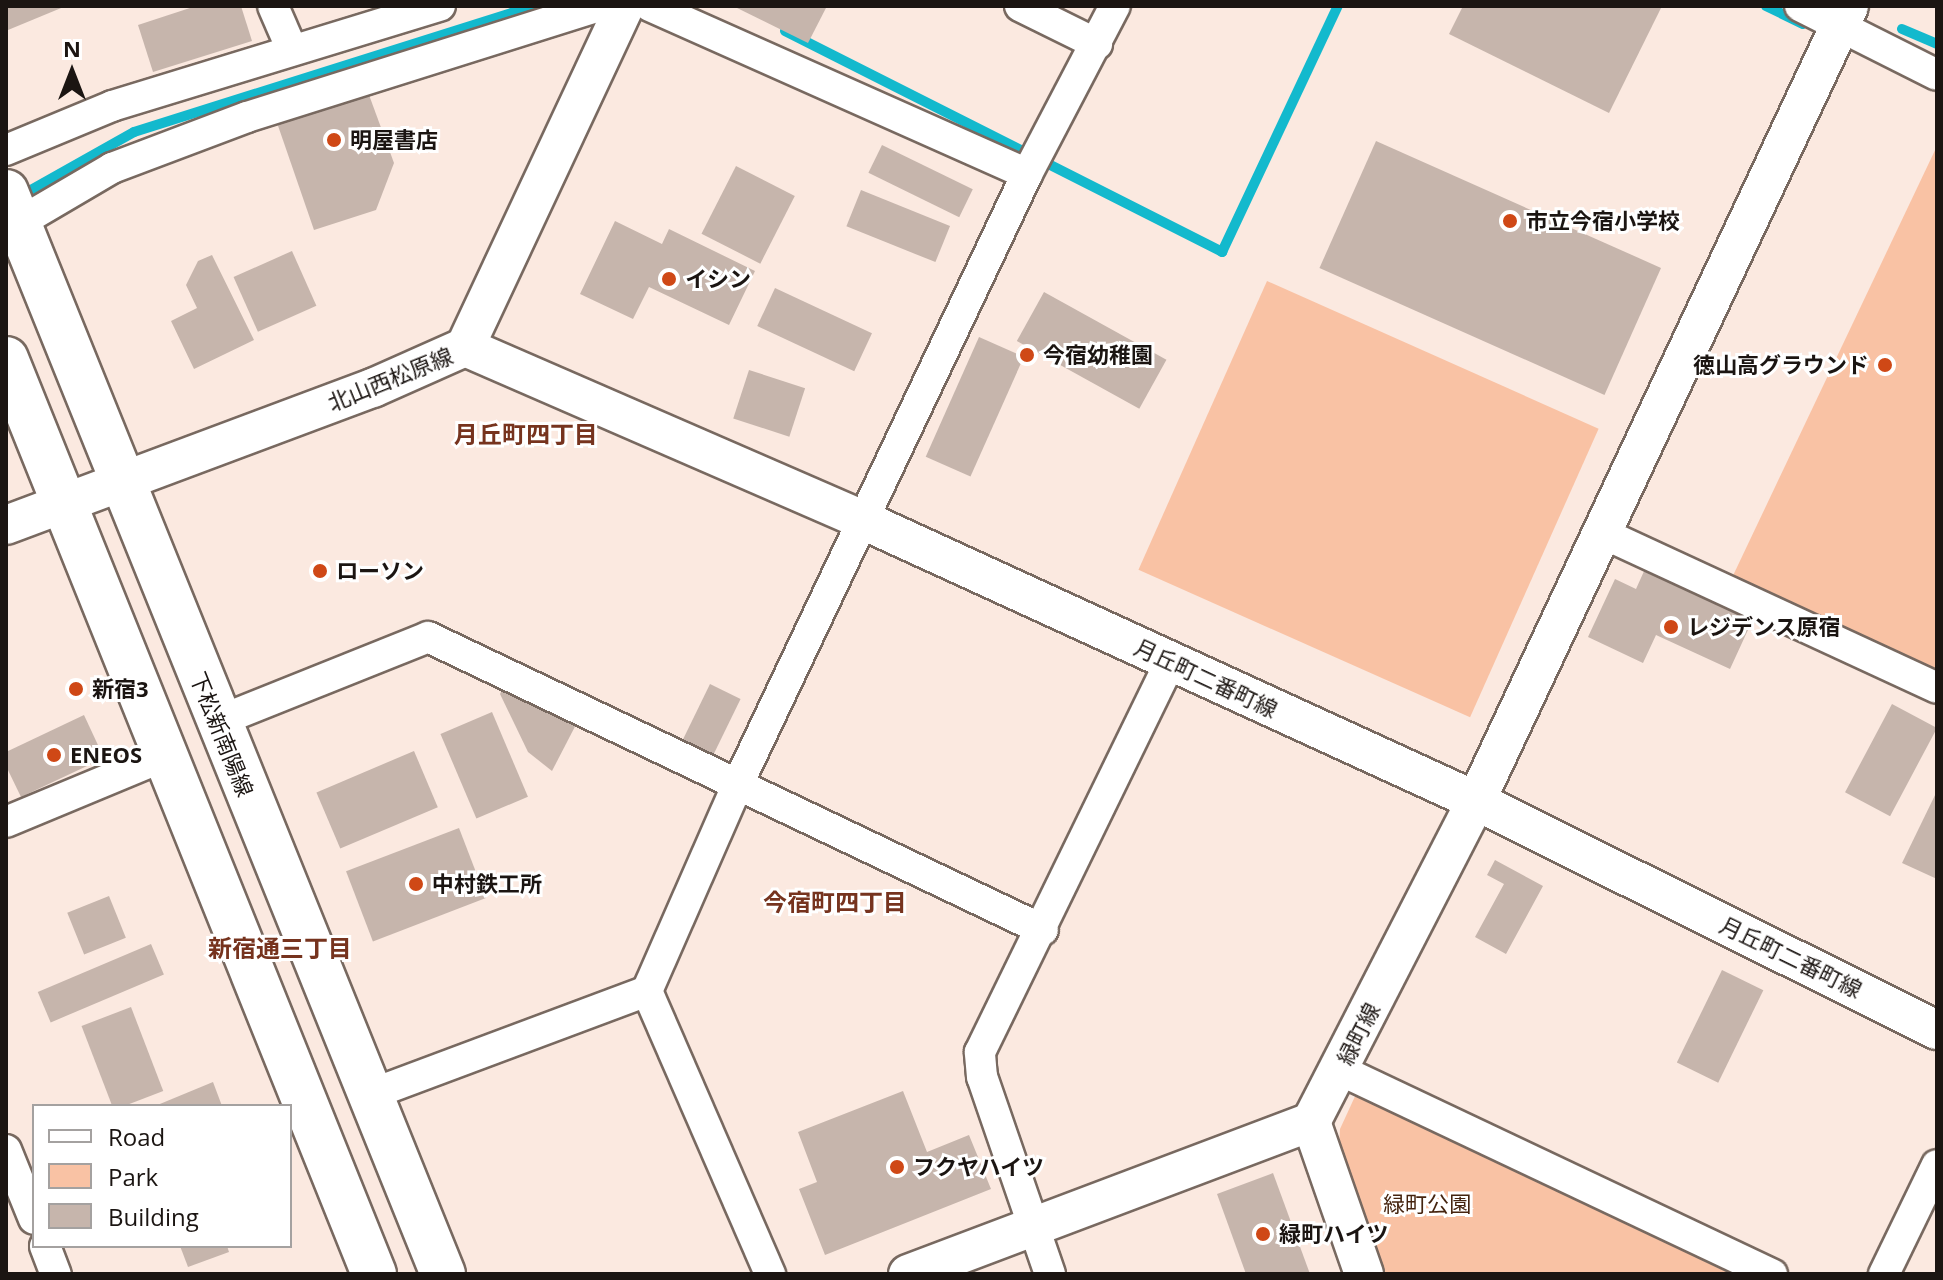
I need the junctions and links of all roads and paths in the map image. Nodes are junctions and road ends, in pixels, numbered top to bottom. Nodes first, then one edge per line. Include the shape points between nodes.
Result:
1 (273, 6) edge
2 (440, 6) edge
3 (598, 6) edge
4 (625, 6) edge
5 (650, 6) edge
6 (1020, 6) edge
7 (1115, 6) edge
8 (1800, 6) edge
9 (1844, 16) edge
10 (1097, 44) junction
11 (292, 50) junction
12 (1937, 75) edge
13 (6, 150) edge
14 (1028, 172) junction
15 (13, 209) edge
16 (465, 347) junction
17 (6, 359) edge
18 (123, 479) junction
19 (66, 500) junction
20 (865, 521) junction
21 (6, 525) edge
22 (1602, 533) junction
23 (1170, 662) junction
24 (1937, 688) edge
25 (216, 722) junction
26 (167, 755) junction
27 (736, 788) junction
28 (1476, 801) junction
29 (6, 822) edge
30 (1043, 930) junction
31 (647, 991) junction
32 (1937, 1030) edge
33 (1340, 1070) junction
34 (369, 1095) junction
35 (1311, 1122) junction
36 (6, 1150) edge
37 (1937, 1165) edge
38 (32, 1214) edge
39 (1033, 1228) junction
40 (46, 1248) edge
41 (56, 1274) edge
42 (374, 1274) edge
43 (443, 1274) edge
44 (770, 1274) edge
45 (908, 1274) edge
46 (1050, 1274) edge
47 (1364, 1274) edge
48 (1772, 1274) edge
49 (1884, 1274) edge

1 - 11 street
2 - 11 street
3 - 15 street via 234,122
4 - 16 street, 北山西松原線
5 - 14 street
6 - 10 street
7 - 10 street
8 - 9 street
9 - 12 street
9 - 22 street, 緑町線
10 - 14 street
11 - 13 street via 112,106
14 - 20 street
15 - 18 main road, 下松新南陽線
16 - 18 street, 北山西松原線 via 373,388
16 - 20 street, 月丘町二番町線
17 - 19 main road
18 - 19 street, 北山西松原線
18 - 25 main road, 下松新南陽線
19 - 21 street, 北山西松原線
19 - 26 main road
20 - 23 street, 月丘町二番町線
20 - 27 street
22 - 24 street
22 - 28 street, 緑町線
23 - 28 street, 月丘町二番町線
23 - 30 street
25 - 27 street via 428,637
25 - 34 main road, 下松新南陽線
26 - 29 street
26 - 42 main road
27 - 30 street
27 - 31 street
28 - 32 street, 月丘町二番町線
28 - 33 street, 緑町線
30 - 39 street via 980,1052 982,1077
31 - 34 street
31 - 44 street
33 - 35 street, 緑町線
33 - 48 street
34 - 43 main road, 下松新南陽線
35 - 39 street via 1176,1169
35 - 47 street
36 - 38 street
37 - 49 street
39 - 45 street
39 - 46 street
40 - 41 street

